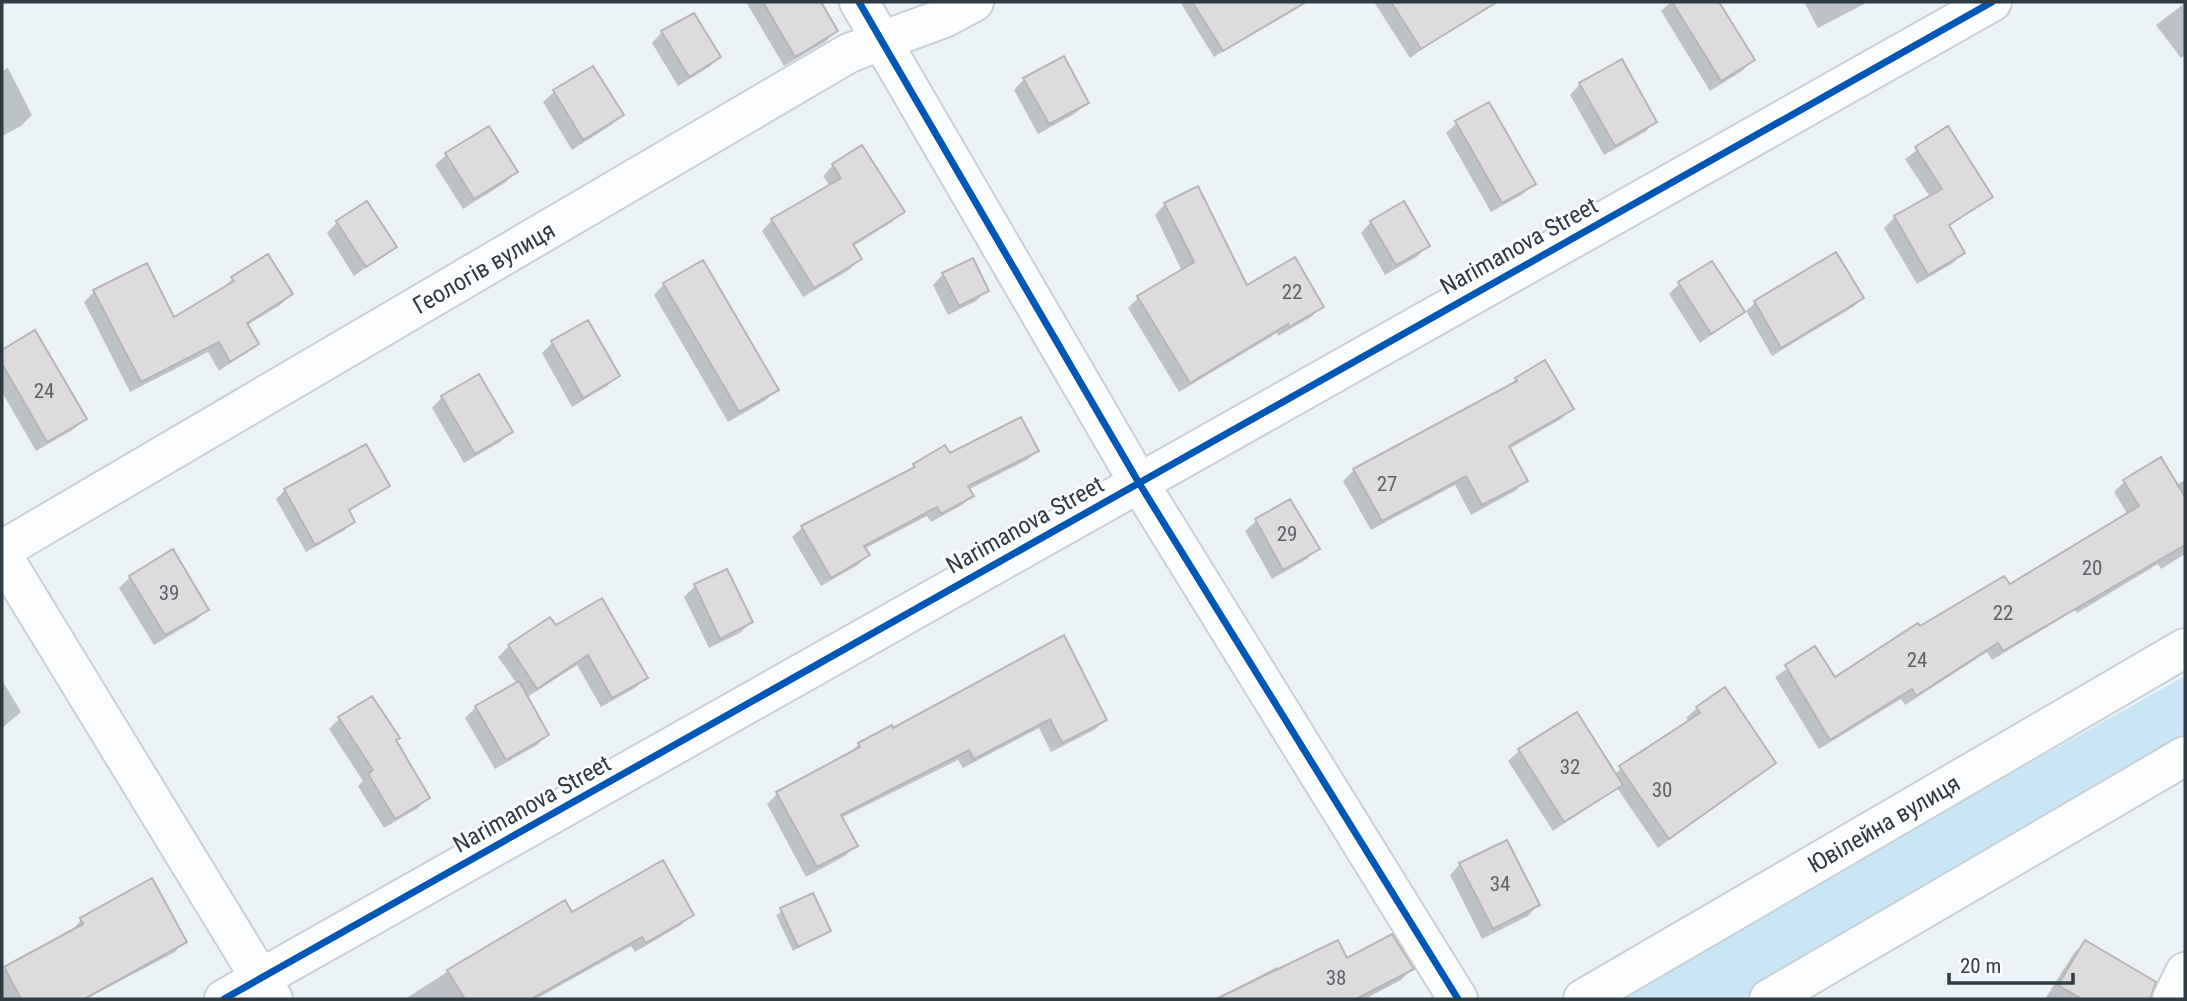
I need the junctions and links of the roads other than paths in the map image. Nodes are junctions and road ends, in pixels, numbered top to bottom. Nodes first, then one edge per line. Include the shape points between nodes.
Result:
1 (859, 2) edge
2 (974, 2) edge
3 (1992, 2) edge
4 (881, 41) junction
5 (1139, 483) junction
6 (2, 552) edge
7 (2185, 648) edge
8 (2185, 756) edge
9 (2185, 972) edge
10 (267, 989) edge
11 (224, 999) edge
12 (1458, 999) edge
13 (1583, 999) edge
14 (1769, 999) edge
15 (2172, 999) edge

1 - 4 street
2 - 4 street, Геологів вулиця
3 - 5 street, Narimanova Street
4 - 5 street
4 - 6 street, Геологів вулиця via 849,53
5 - 10 street, Narimanova Street
5 - 12 street
6 - 10 street
7 - 13 street, Ювілейна вулиця
8 - 14 street
9 - 15 street
10 - 11 street, Narimanova Street

